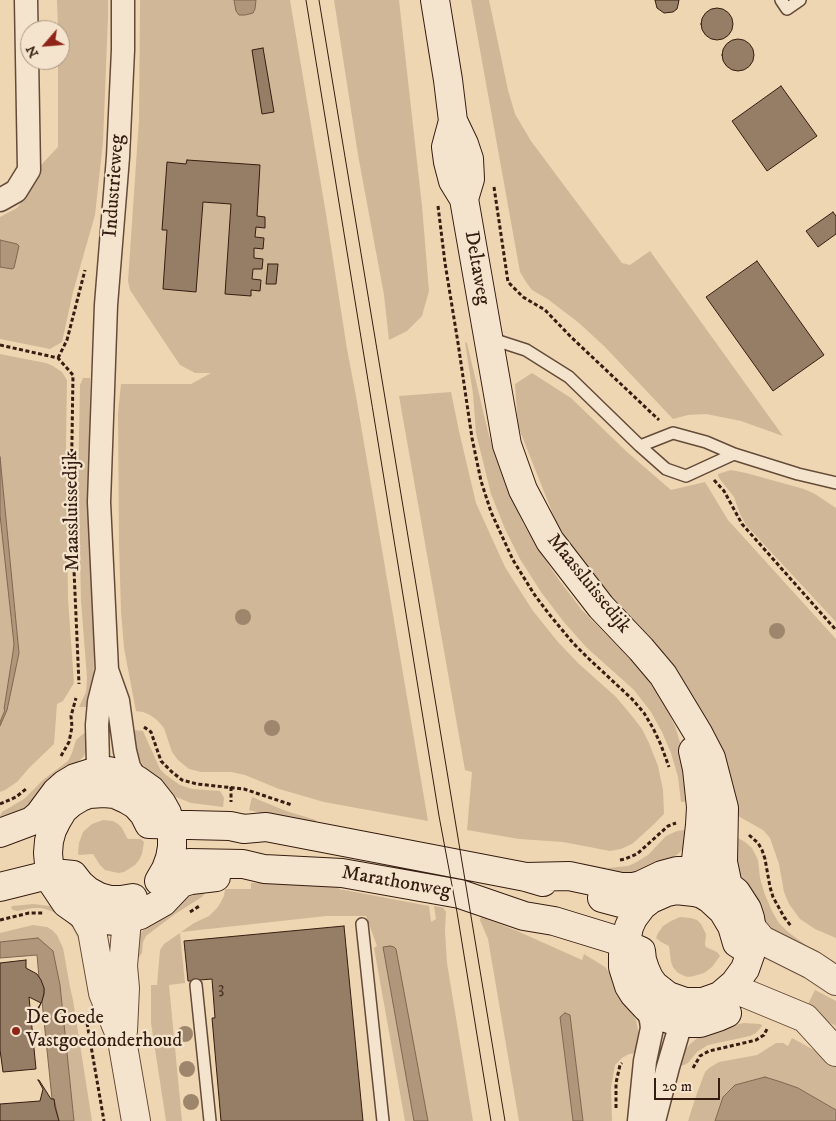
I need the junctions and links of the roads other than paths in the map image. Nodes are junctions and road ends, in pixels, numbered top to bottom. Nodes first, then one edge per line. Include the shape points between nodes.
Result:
1 (26, 0) edge
2 (123, 0) edge
3 (435, 0) edge
4 (781, 0) edge
5 (800, 0) edge
6 (0, 200) edge
7 (488, 338) junction
8 (104, 372) joint
9 (640, 446) junction
10 (734, 454) junction
11 (836, 483) edge
12 (107, 670) junction
13 (137, 780) junction
14 (93, 782) junction
15 (166, 814) junction
16 (47, 820) junction
17 (700, 825) junction
18 (0, 834) edge
19 (0, 850) edge
20 (174, 876) junction
21 (684, 880) junction
22 (728, 886) junction
23 (0, 887) edge
24 (52, 895) junction
25 (642, 895) junction
26 (130, 909) junction
27 (4, 910) edge
28 (83, 915) junction
29 (362, 924) dead end
30 (751, 940) junction
31 (624, 955) junction
32 (836, 981) edge
33 (196, 985) dead end
34 (836, 986) edge
35 (727, 1002) junction
36 (647, 1008) junction
37 (688, 1013) junction
38 (122, 1040) junction
39 (836, 1052) edge
40 (136, 1121) edge
41 (210, 1121) edge
42 (383, 1121) edge
43 (639, 1121) edge
44 (654, 1121) edge

1 - 6 street via 29,170 16,191
2 - 8 street, Industrieweg via 118,149
3 - 7 main road, Deltaweg via 453,121 446,147 448,162 453,181 464,199
4 - 5 lane via 787,9
7 - 9 lane via 526,350 569,377
7 - 17 main road, Maassluissedijk via 507,445 523,490 550,541 601,607 663,675 711,758 724,808
8 - 12 street, Maassluissedijk via 99,502
9 - 10 lane via 673,433
9 - 10 lane via 666,469 686,476
10 - 11 lane
12 - 13 street, Maassluissedijk via 118,701 129,767
12 - 14 street, Maassluissedijk via 99,702 98,764
13 - 14 main road via 118,772
13 - 15 main road via 151,790
14 - 15 main road, Marathonweg via 104,793 121,796 136,805 149,824
14 - 16 main road via 75,778 65,784 56,792
15 - 20 main road via 172,835 170,858
15 - 25 main road, Marathonweg via 178,811 246,817 266,827 526,877 625,905 632,906
16 - 18 main road via 39,815
16 - 19 main road via 40,837
16 - 24 main road
17 - 21 main road, Maassluissedijk via 696,860
17 - 22 main road, Maassluissedijk via 723,862
20 - 26 main road via 168,897 140,915
20 - 31 main road, Marathonweg via 191,880 234,878 264,869 342,873 427,887 460,894 524,916 615,960
21 - 22 main road via 712,875
21 - 25 main road via 669,872 654,878
21 - 30 main road via 694,892 702,894 723,910 738,943
22 - 30 main road via 747,909
23 - 24 main road via 40,877
24 - 26 main road via 63,874 73,875 88,892 110,900 121,900
24 - 27 main road via 49,892
24 - 28 main road
25 - 31 main road via 627,934
26 - 28 main road via 116,921
26 - 38 main road via 123,966
28 - 38 main road via 92,931 103,994
29 - 42 lane
30 - 32 main road via 762,940
30 - 34 main road via 806,977
30 - 35 main road via 745,969
31 - 36 main road via 629,986
31 - 37 main road, Marathonweg via 641,951 649,978
33 - 41 lane
35 - 37 main road via 712,1000
35 - 39 main road via 735,991 805,1018
36 - 37 main road via 674,1022
36 - 43 street via 652,1028
37 - 44 street via 668,1067
38 - 40 main road

